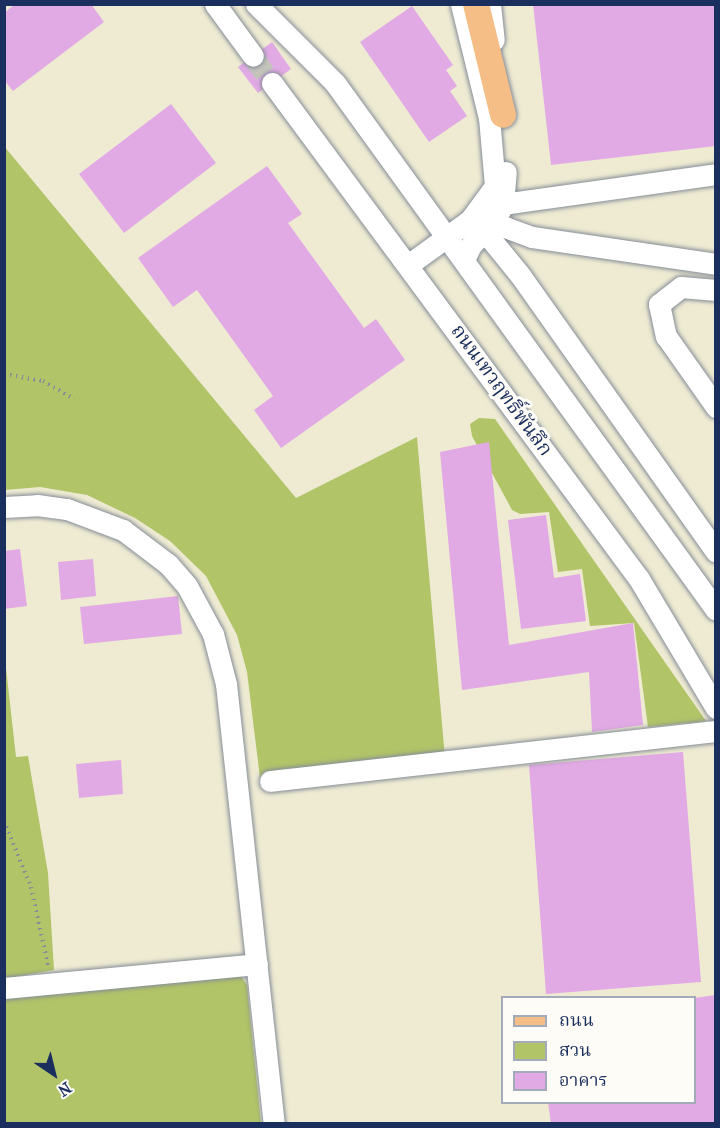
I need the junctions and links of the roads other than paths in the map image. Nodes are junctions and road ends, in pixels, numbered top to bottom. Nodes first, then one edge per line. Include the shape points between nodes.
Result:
1 (215, 4) edge
2 (256, 4) edge
3 (461, 4) edge
4 (476, 4) edge
5 (490, 4) edge
6 (253, 56) tunnel mouth
7 (272, 82) tunnel mouth
8 (503, 116) junction
9 (716, 174) edge
10 (494, 219) junction
11 (447, 237) junction
12 (464, 260) junction
13 (716, 264) edge
14 (408, 265) junction
15 (716, 290) edge
16 (716, 407) edge
17 (4, 507) edge
18 (716, 552) edge
19 (716, 610) edge
20 (716, 708) edge
21 (716, 731) edge
22 (270, 781) dead end
23 (257, 964) junction
24 (4, 988) edge
25 (274, 1124) edge

1 - 6 street
2 - 11 street via 335,83
3 - 11 street via 489,118 495,186 485,205
4 - 8 main road
5 - 8 street
7 - 14 street, ถนนเทวฤทธิ์พันลึก
8 - 10 street via 506,183
9 - 10 street
10 - 12 street
10 - 13 street via 532,237
10 - 18 street via 520,274
11 - 12 street
11 - 14 street
12 - 19 street
14 - 20 street, ถนนเทวฤทธิ์พันลึก via 639,579
15 - 16 street via 681,287 659,304 666,336
17 - 23 street via 67,509 123,530 168,564 203,612 223,667
21 - 22 street
23 - 24 street
23 - 25 street

